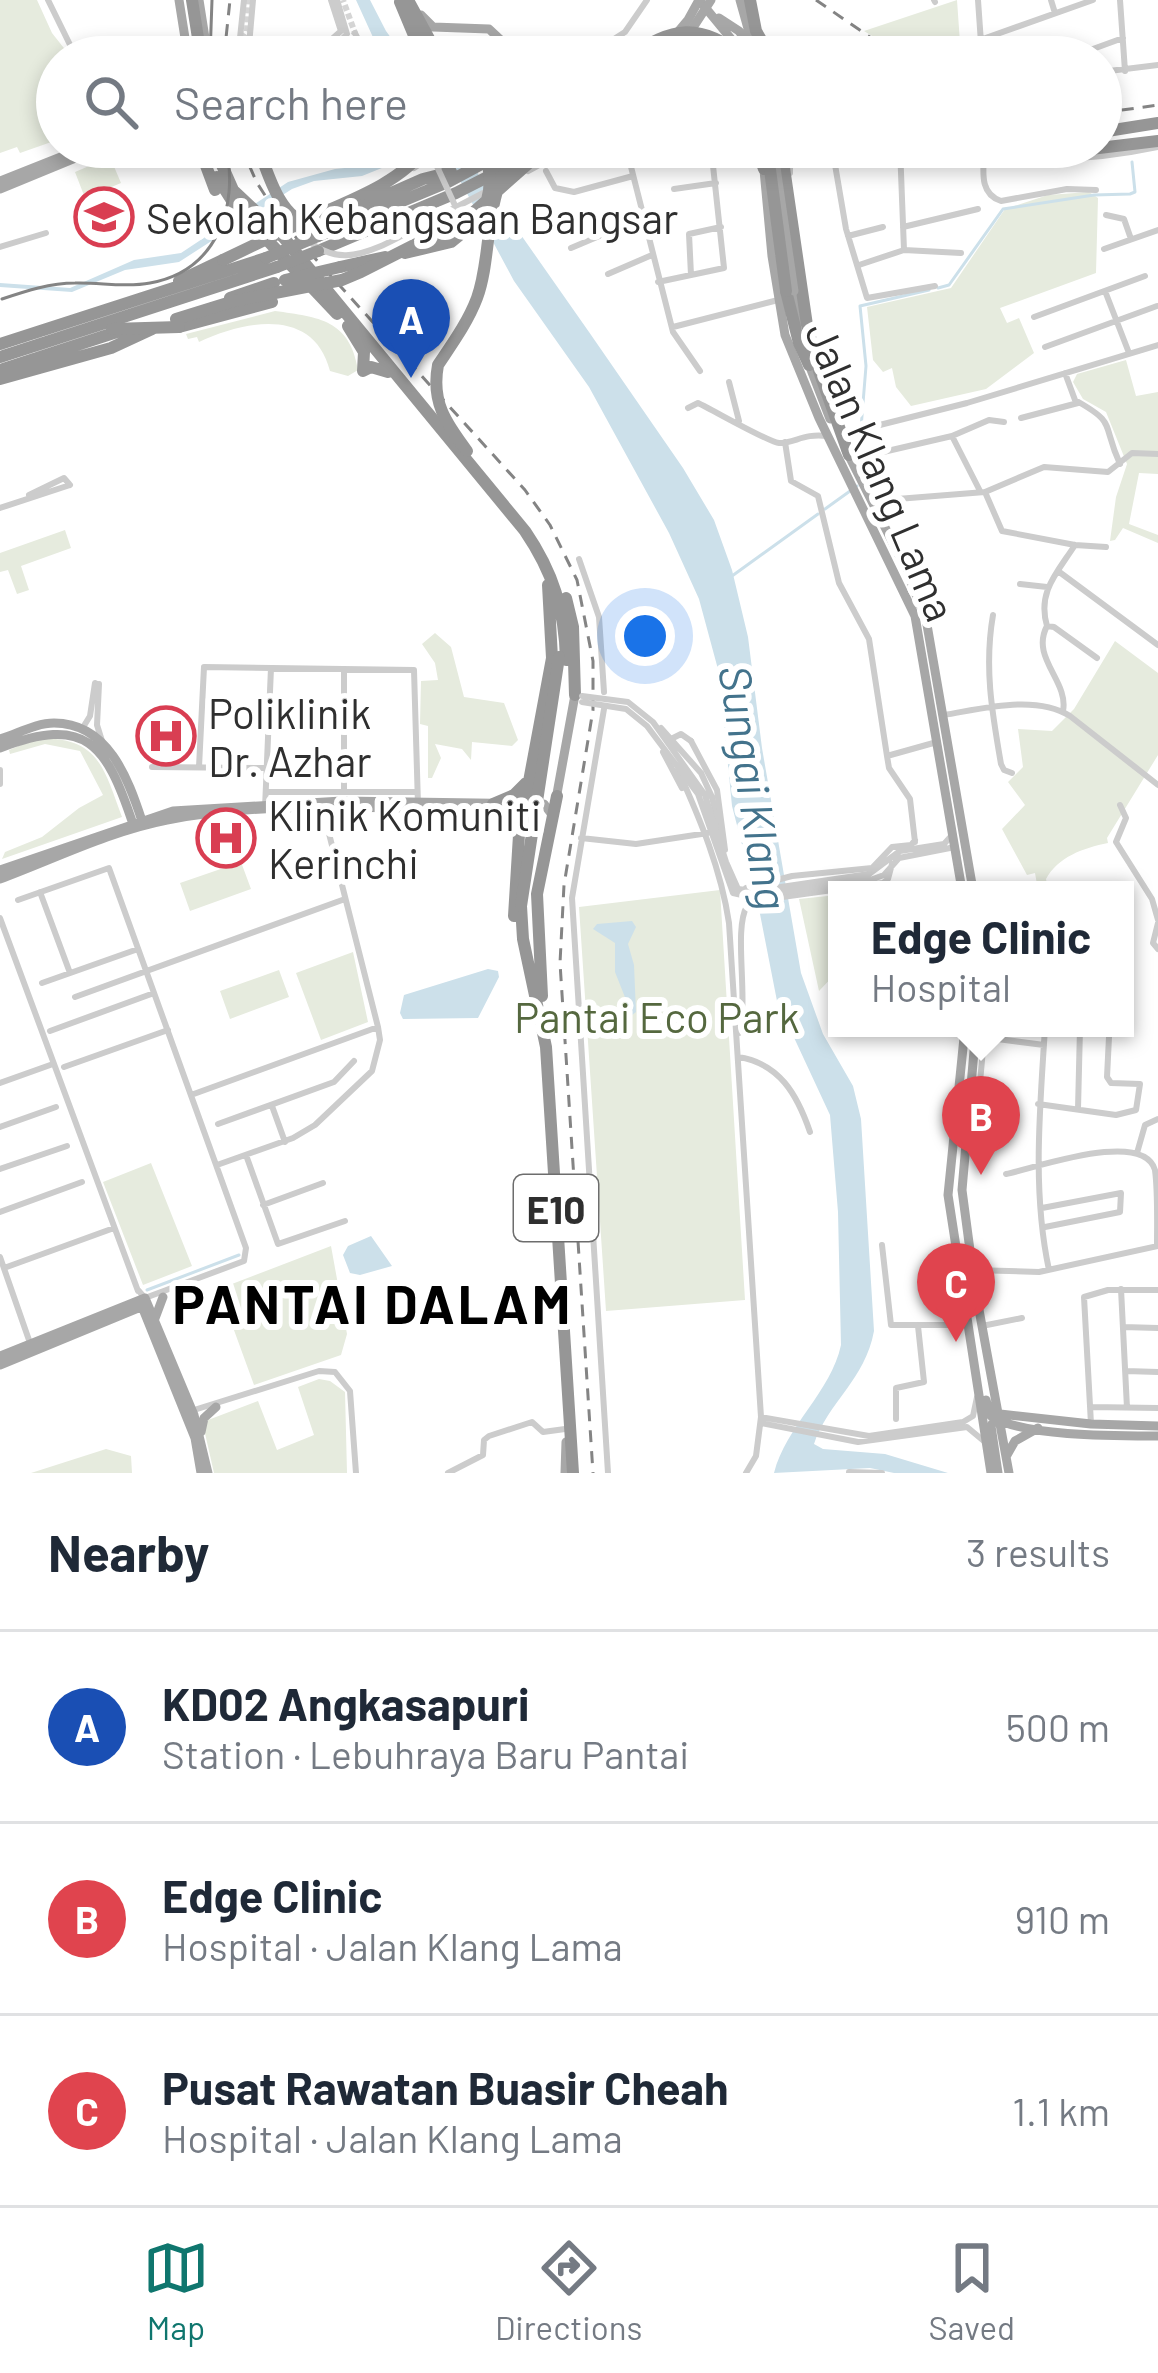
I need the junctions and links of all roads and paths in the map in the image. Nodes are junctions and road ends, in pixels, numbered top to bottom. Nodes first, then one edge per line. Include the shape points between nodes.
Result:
1 (48, 0) edge
2 (190, 0) edge
3 (248, 0) edge
4 (334, 0) edge
5 (402, 0) edge
6 (647, 0) edge
7 (699, 0) edge
8 (711, 0) edge
9 (740, 0) edge
10 (750, 0) edge
11 (979, 0) edge
12 (1051, 0) edge
13 (1093, 0) edge
14 (1120, 0) edge
15 (1055, 14) junction
16 (341, 20) dead end
17 (355, 33) dead end
18 (66, 36) edge
19 (195, 36) edge
20 (242, 36) tunnel mouth
21 (250, 36) tunnel mouth
22 (337, 36) edge
23 (342, 36) edge
24 (345, 36) edge
25 (356, 36) edge
26 (414, 36) edge
27 (423, 36) edge
28 (496, 36) edge
29 (619, 36) edge
30 (667, 36) edge
31 (677, 36) edge
32 (686, 36) edge
33 (707, 36) edge
34 (743, 36) edge
35 (746, 36) edge
36 (759, 36) edge
37 (980, 36) edge
38 (992, 36) edge
39 (1123, 38) joint
40 (1158, 65) edge
41 (1122, 71) edge
42 (1125, 71) junction
43 (1158, 133) edge
44 (1122, 134) edge
45 (1122, 139) edge
46 (1122, 143) edge
47 (38, 168) edge
48 (46, 168) edge
49 (211, 168) edge
50 (222, 168) edge
51 (265, 168) edge
52 (266, 168) edge
53 (409, 168) edge
54 (436, 168) edge
55 (479, 168) edge
56 (479, 168) edge
57 (491, 168) edge
58 (506, 168) edge
59 (523, 168) edge
60 (530, 168) edge
61 (631, 168) edge
62 (714, 168) edge
63 (766, 168) edge
64 (771, 168) edge
65 (771, 168) edge
66 (776, 168) edge
67 (777, 168) edge
68 (782, 168) edge
69 (836, 168) edge
70 (900, 168) edge
71 (985, 168) edge
72 (546, 171) dead end
73 (765, 171) junction
74 (784, 171) junction
75 (633, 176) junction
76 (716, 183) junction
77 (0, 185) edge
78 (454, 187) junction
79 (674, 189) dead end
80 (1096, 190) dead end
81 (788, 195) junction
82 (359, 201) junction
83 (978, 209) dead end
84 (245, 210) junction
85 (1106, 215) dead end
86 (642, 218) junction
87 (722, 226) junction
88 (883, 227) dead end
89 (902, 227) junction
90 (1158, 230) edge
91 (46, 233) dead end
92 (848, 236) junction
93 (1131, 239) junction
94 (318, 244) junction
95 (0, 247) edge
96 (424, 248) junction
97 (571, 248) dead end
98 (1104, 249) dead end
99 (904, 250) junction
100 (961, 253) dead end
101 (652, 255) junction
102 (859, 265) junction
103 (274, 272) junction
104 (608, 274) dead end
105 (691, 274) junction
106 (1145, 276) dead end
107 (658, 282) junction
108 (935, 286) dead end
109 (1105, 291) junction
110 (786, 294) junction
111 (146, 298) junction
112 (1157, 305) edge
113 (1034, 317) dead end
114 (1116, 320) junction
115 (177, 323) junction
116 (673, 327) junction
117 (0, 344) edge
118 (1158, 345) edge
119 (1045, 347) dead end
120 (1129, 353) junction
121 (0, 364) edge
122 (809, 364) joint
123 (700, 371) dead end
124 (1065, 373) junction
125 (0, 379) edge
126 (729, 382) dead end
127 (1078, 403) junction
128 (688, 408) dead end
129 (819, 418) junction
130 (1021, 418) dead end
131 (739, 421) junction
132 (1004, 422) dead end
133 (808, 434) junction
134 (835, 435) junction
135 (952, 436) junction
136 (785, 442) junction
137 (1158, 454) edge
138 (850, 457) junction
139 (1120, 464) junction
140 (70, 485) dead end
141 (983, 493) junction
142 (872, 501) junction
143 (0, 508) edge
144 (525, 531) junction
145 (1076, 545) junction
146 (1106, 547) dead end
147 (579, 559) dead end
148 (1058, 572) junction
149 (551, 584) junction
150 (1020, 584) dead end
151 (1047, 587) junction
152 (993, 615) dead end
153 (1046, 626) junction
154 (1158, 645) edge
155 (1097, 658) dead end
156 (271, 668) junction
157 (344, 669) junction
158 (97, 683) dead end
159 (604, 692) dead end
160 (578, 699) junction
161 (991, 707) junction
162 (604, 709) dead end
163 (1063, 711) junction
164 (944, 715) junction
165 (653, 722) junction
166 (89, 725) junction
167 (1, 740) edge
168 (658, 742) junction
169 (937, 742) junction
170 (949, 748) junction
171 (887, 756) junction
172 (152, 767) dead end
173 (199, 767) junction
174 (268, 768) junction
175 (0, 770) edge
176 (1012, 773) dead end
177 (528, 780) junction
178 (0, 784) edge
179 (1158, 785) edge
180 (344, 791) junction
181 (135, 800) junction
182 (418, 802) junction
183 (266, 803) junction
184 (1120, 805) dead end
185 (322, 806) junction
186 (694, 806) junction
187 (493, 807) junction
188 (524, 807) junction
189 (551, 807) junction
190 (173, 811) junction
191 (716, 814) junction
192 (700, 819) junction
193 (138, 824) junction
194 (704, 833) junction
195 (953, 834) junction
196 (519, 835) junction
197 (686, 837) junction
198 (581, 838) junction
199 (548, 841) junction
200 (723, 844) junction
201 (915, 844) junction
202 (955, 848) junction
203 (725, 862) junction
204 (892, 864) junction
205 (835, 872) junction
206 (823, 873) junction
207 (0, 874) edge
208 (869, 877) junction
209 (836, 881) edge
210 (836, 881) edge
211 (848, 881) edge
212 (885, 881) edge
213 (960, 881) edge
214 (971, 881) edge
215 (828, 882) edge
216 (828, 885) edge
217 (738, 889) junction
218 (828, 890) edge
219 (820, 891) junction
220 (40, 892) junction
221 (764, 897) junction
222 (345, 899) junction
223 (19, 900) dead end
224 (0, 918) edge
225 (1158, 922) edge
226 (729, 923) junction
227 (138, 949) junction
228 (1158, 950) edge
229 (147, 972) junction
230 (70, 974) junction
231 (42, 983) dead end
232 (154, 993) junction
233 (539, 996) junction
234 (75, 997) dead end
235 (378, 1027) junction
236 (168, 1030) junction
237 (50, 1031) dead end
238 (737, 1037) junction
239 (964, 1037) edge
240 (979, 1037) edge
241 (980, 1037) edge
242 (1005, 1037) edge
243 (1044, 1037) edge
244 (1080, 1037) edge
245 (1109, 1037) dead end
246 (1044, 1045) junction
247 (738, 1057) junction
248 (354, 1061) dead end
249 (53, 1064) junction
250 (64, 1067) dead end
251 (0, 1083) edge
252 (191, 1095) junction
253 (271, 1104) junction
254 (1038, 1104) junction
255 (56, 1107) dead end
256 (1078, 1109) junction
257 (1158, 1119) edge
258 (218, 1124) dead end
259 (0, 1127) edge
260 (810, 1132) dead end
261 (975, 1136) dead end
262 (285, 1142) junction
263 (67, 1145) dead end
264 (1137, 1153) junction
265 (246, 1156) junction
266 (217, 1166) junction
267 (1040, 1167) junction
268 (0, 1169) edge
269 (1006, 1174) dead end
270 (82, 1182) dead end
271 (322, 1184) dead end
272 (263, 1205) junction
273 (1042, 1208) junction
274 (0, 1212) edge
275 (345, 1221) dead end
276 (1043, 1227) junction
277 (114, 1228) junction
278 (882, 1245) dead end
279 (1158, 1246) edge
280 (0, 1257) edge
281 (4, 1268) junction
282 (972, 1270) junction
283 (1049, 1270) junction
284 (1121, 1289) junction
285 (1158, 1290) edge
286 (167, 1293) junction
287 (143, 1300) junction
288 (124, 1314) junction
289 (1022, 1318) dead end
290 (152, 1325) junction
291 (917, 1325) junction
292 (967, 1325) junction
293 (982, 1326) junction
294 (1123, 1327) junction
295 (1158, 1328) edge
296 (29, 1343) junction
297 (987, 1347) junction
298 (973, 1354) junction
299 (0, 1356) edge
300 (567, 1357) junction
301 (0, 1365) edge
302 (1126, 1371) junction
303 (1158, 1372) edge
304 (978, 1388) junction
305 (996, 1389) junction
306 (185, 1395) junction
307 (213, 1406) junction
308 (1091, 1407) junction
309 (1127, 1408) junction
310 (1158, 1408) edge
311 (190, 1414) junction
312 (1021, 1415) junction
313 (995, 1416) junction
314 (896, 1419) dead end
315 (761, 1420) junction
316 (1091, 1424) junction
317 (1158, 1426) edge
318 (1038, 1428) junction
319 (565, 1429) junction
320 (201, 1435) junction
321 (1158, 1436) edge
322 (844, 1437) junction
323 (986, 1445) junction
324 (1006, 1455) junction
325 (849, 1472) edge
326 (1009, 1472) edge
327 (204, 1473) edge
328 (356, 1473) edge
329 (448, 1473) edge
330 (573, 1473) edge
331 (608, 1473) edge
332 (746, 1473) edge
333 (882, 1473) edge
334 (994, 1473) edge

1 - 18 street
2 - 19 highway
3 - 20 street
3 - 21 street
4 - 22 street
4 - 24 street
5 - 26 highway
5 - 27 highway
5 - 28 main road via 433,27
6 - 29 street
7 - 31 main road
7 - 34 main road
8 - 32 main road, bridge
9 - 35 main road
10 - 36 highway
11 - 37 street
12 - 15 street
13 - 15 street
14 - 39 street
15 - 38 street
16 - 23 street
17 - 25 street
30 - 33 highway, bridge
39 - 42 street
40 - 42 street
41 - 42 street
43 - 44 highway
43 - 45 highway
43 - 46 street
47 - 77 main road
48 - 77 main road
49 - 84 highway via 211,181
50 - 84 highway
51 - 78 street, bridge via 299,231 338,257 418,226
52 - 82 highway, bridge via 299,220 316,223
53 - 82 highway
54 - 96 street, bridge via 460,225
55 - 78 highway
56 - 78 street, bridge
57 - 96 highway, bridge via 486,208 460,238
58 - 144 highway, bridge via 477,296 438,365 436,401
59 - 115 highway, bridge via 466,218 362,272 234,301
60 - 115 highway, bridge via 468,225 362,280
61 - 75 street
62 - 76 street
63 - 73 highway
64 - 110 highway, bridge
65 - 73 highway
66 - 74 highway
67 - 81 street
68 - 74 highway
69 - 92 street
70 - 89 street
71 - 80 street via 988,194 1001,201
72 - 75 street via 555,188 574,192
73 - 110 main road, Jalan Klang Lama
74 - 81 highway
75 - 86 street
76 - 79 street
76 - 87 street
78 - 82 highway via 423,178
78 - 94 highway
78 - 94 highway via 380,210
81 - 134 highway via 807,325
82 - 111 highway, bridge
83 - 89 street
84 - 144 highway, E10 via 284,238
84 - 149 highway, E10 via 348,326 364,352 363,371 388,373
85 - 93 street via 1124,219
86 - 97 street
86 - 101 street
87 - 105 street via 689,234
87 - 105 street via 724,268
88 - 92 street
89 - 99 street
90 - 93 street
91 - 95 street
92 - 102 street
93 - 98 street
94 - 103 highway, bridge
96 - 103 highway, bridge
99 - 100 street
99 - 102 street
101 - 104 street
101 - 107 street
102 - 108 street via 867,298
103 - 111 highway
103 - 115 highway
103 - 121 highway
103 - 121 highway via 114,334
105 - 107 street
106 - 109 street
107 - 116 street
109 - 113 street
109 - 114 street
110 - 116 street
110 - 122 highway
110 - 129 main road, Jalan Klang Lama via 794,361
111 - 117 highway
112 - 114 street
114 - 119 street
114 - 120 street
115 - 121 highway, bridge via 112,329
115 - 125 highway, bridge
116 - 123 street
118 - 120 street
120 - 124 street
122 - 138 main road, Jalan Klang Lama
124 - 127 street
124 - 134 street
126 - 131 street
127 - 130 street
127 - 139 street via 1103,418
128 - 131 street via 698,403
129 - 133 street
129 - 134 main road, Jalan Klang Lama
131 - 136 street via 757,436
132 - 135 street
133 - 134 street
133 - 136 street
134 - 138 highway
134 - 169 main road, Jalan Klang Lama via 915,616
135 - 138 street
135 - 141 street
136 - 171 street via 791,481 818,496 840,587 867,630
137 - 139 street via 1132,453
138 - 142 main road, Jalan Klang Lama
139 - 141 street via 1108,472 1044,467
140 - 143 street via 64,478
141 - 142 street
141 - 145 street via 1002,531
142 - 164 main road, Jalan Klang Lama via 923,610
144 - 149 highway, E10
145 - 146 street
145 - 148 street
147 - 159 street via 599,617
148 - 151 street
148 - 154 street
149 - 160 highway via 571,615
149 - 177 highway via 552,658
149 - 233 highway, E10, bridge via 564,622 562,658 524,906
150 - 151 street
151 - 153 street
152 - 161 street
153 - 155 street
153 - 163 street via 1042,646
156 - 157 street
156 - 173 street via 204,667
156 - 174 street
157 - 180 street
157 - 182 street via 414,670
158 - 166 street
160 - 165 street, bridge via 628,702
160 - 168 street, bridge via 626,709
160 - 189 main road
161 - 163 street
161 - 164 street
161 - 176 street via 1001,764
162 - 198 street
163 - 179 street
164 - 170 main road, Jalan Klang Lama
165 - 191 street, bridge via 685,750
165 - 203 street, bridge via 705,795
166 - 167 main road via 54,723
166 - 181 main road
167 - 193 main road via 64,732 84,740 115,775
168 - 186 street, bridge
168 - 221 street, bridge via 698,794 729,889
169 - 171 street
169 - 195 main road, Jalan Klang Lama
170 - 202 main road via 963,839
170 - 214 main road, Jalan Klang Lama
171 - 201 street via 910,799
172 - 173 street
173 - 174 street
174 - 183 street
175 - 178 street
177 - 187 highway
177 - 188 highway
180 - 182 street
180 - 183 street
181 - 190 main road
181 - 193 main road
182 - 185 main road
182 - 187 main road
183 - 185 main road
183 - 190 main road
183 - 193 main road
184 - 225 street via 1125,824 1116,842
185 - 222 street
186 - 192 street
186 - 203 street, bridge via 667,744 677,734 691,741 722,806
187 - 188 main road
187 - 196 highway
188 - 189 main road
188 - 196 highway
189 - 199 highway
190 - 193 main road
191 - 194 street
191 - 200 street
192 - 194 street
192 - 197 street
193 - 207 main road
194 - 197 street
194 - 200 street
194 - 226 street
195 - 201 street via 944,844
195 - 202 main road, Jalan Klang Lama
196 - 199 highway via 536,821
196 - 233 highway via 516,944
197 - 198 street via 636,844
198 - 331 street via 573,947
199 - 233 highway via 536,894
200 - 226 street
201 - 205 street via 890,849 872,868
201 - 208 street
202 - 204 street
202 - 213 main road, Jalan Klang Lama
203 - 217 street, bridge
204 - 208 street
204 - 212 street
205 - 206 street
205 - 209 street
206 - 217 street, bridge
206 - 219 street
208 - 210 street, bridge
208 - 211 street, bridge
215 - 217 street, bridge
216 - 221 street, bridge
218 - 219 street
219 - 221 street, bridge
220 - 223 street
220 - 227 street via 109,868
220 - 230 street
221 - 238 street via 741,918
222 - 229 street
222 - 235 street
224 - 249 street
225 - 228 street
226 - 238 street
227 - 229 street
227 - 230 street
229 - 232 street
229 - 234 street
230 - 231 street
232 - 236 street
232 - 237 street
233 - 300 highway, E10
233 - 330 highway, E10 via 558,1114
235 - 252 street
235 - 262 street via 372,1070 315,1125
236 - 250 street
236 - 252 street
238 - 247 street
239 - 292 main road via 948,1195
240 - 282 main road via 962,1166
241 - 261 street
242 - 246 street
243 - 246 street
244 - 256 street
245 - 256 street via 1108,1081 1140,1084 1139,1106 1116,1115
246 - 254 street
247 - 260 street via 780,1077
247 - 315 street
248 - 253 street via 334,1082
249 - 251 street
249 - 277 street
252 - 266 street
253 - 258 street
253 - 262 street
254 - 256 street
254 - 267 street
255 - 259 street
257 - 264 street via 1145,1125
262 - 265 street
263 - 268 street
264 - 267 street via 1106,1151
264 - 279 street via 1157,1178
265 - 266 street
265 - 272 street
266 - 286 street via 244,1261
267 - 269 street
267 - 273 street
270 - 274 street
271 - 272 street
272 - 275 street via 283,1245
273 - 276 street
273 - 276 street via 1121,1193 1120,1212
276 - 283 street
277 - 281 street
277 - 287 street
278 - 291 street via 891,1325
279 - 283 street
280 - 281 street
281 - 296 street
282 - 283 street
282 - 293 main road
284 - 285 street
284 - 294 street
284 - 308 street via 1084,1297
286 - 287 street
286 - 290 main road
287 - 288 main road
287 - 290 main road
287 - 296 main road
288 - 290 main road
288 - 301 main road
289 - 293 street
290 - 306 main road
290 - 311 main road
291 - 292 street
291 - 314 street via 924,1382 896,1388
292 - 298 main road
293 - 297 main road
294 - 295 street
294 - 302 street
296 - 299 main road
297 - 305 main road
297 - 313 main road
298 - 304 main road
298 - 313 main road
300 - 319 highway
300 - 330 highway, E10
302 - 303 street
302 - 309 street
304 - 322 street via 973,1416 963,1422
304 - 323 main road
305 - 312 main road
305 - 313 main road
306 - 307 main road
306 - 311 main road
307 - 311 street
307 - 320 main road
307 - 328 street via 319,1370 335,1372 350,1391
308 - 309 street
308 - 316 street
309 - 310 street
311 - 320 main road
311 - 327 main road
312 - 313 main road
312 - 316 main road
313 - 318 main road
313 - 324 main road
313 - 334 main road
315 - 322 street
315 - 332 street
316 - 317 main road
318 - 321 main road
318 - 324 main road
319 - 329 street via 545,1433 532,1422 489,1436 483,1455
319 - 330 main road
320 - 327 main road
322 - 323 street via 967,1427
323 - 334 main road
324 - 326 main road
325 - 333 street

